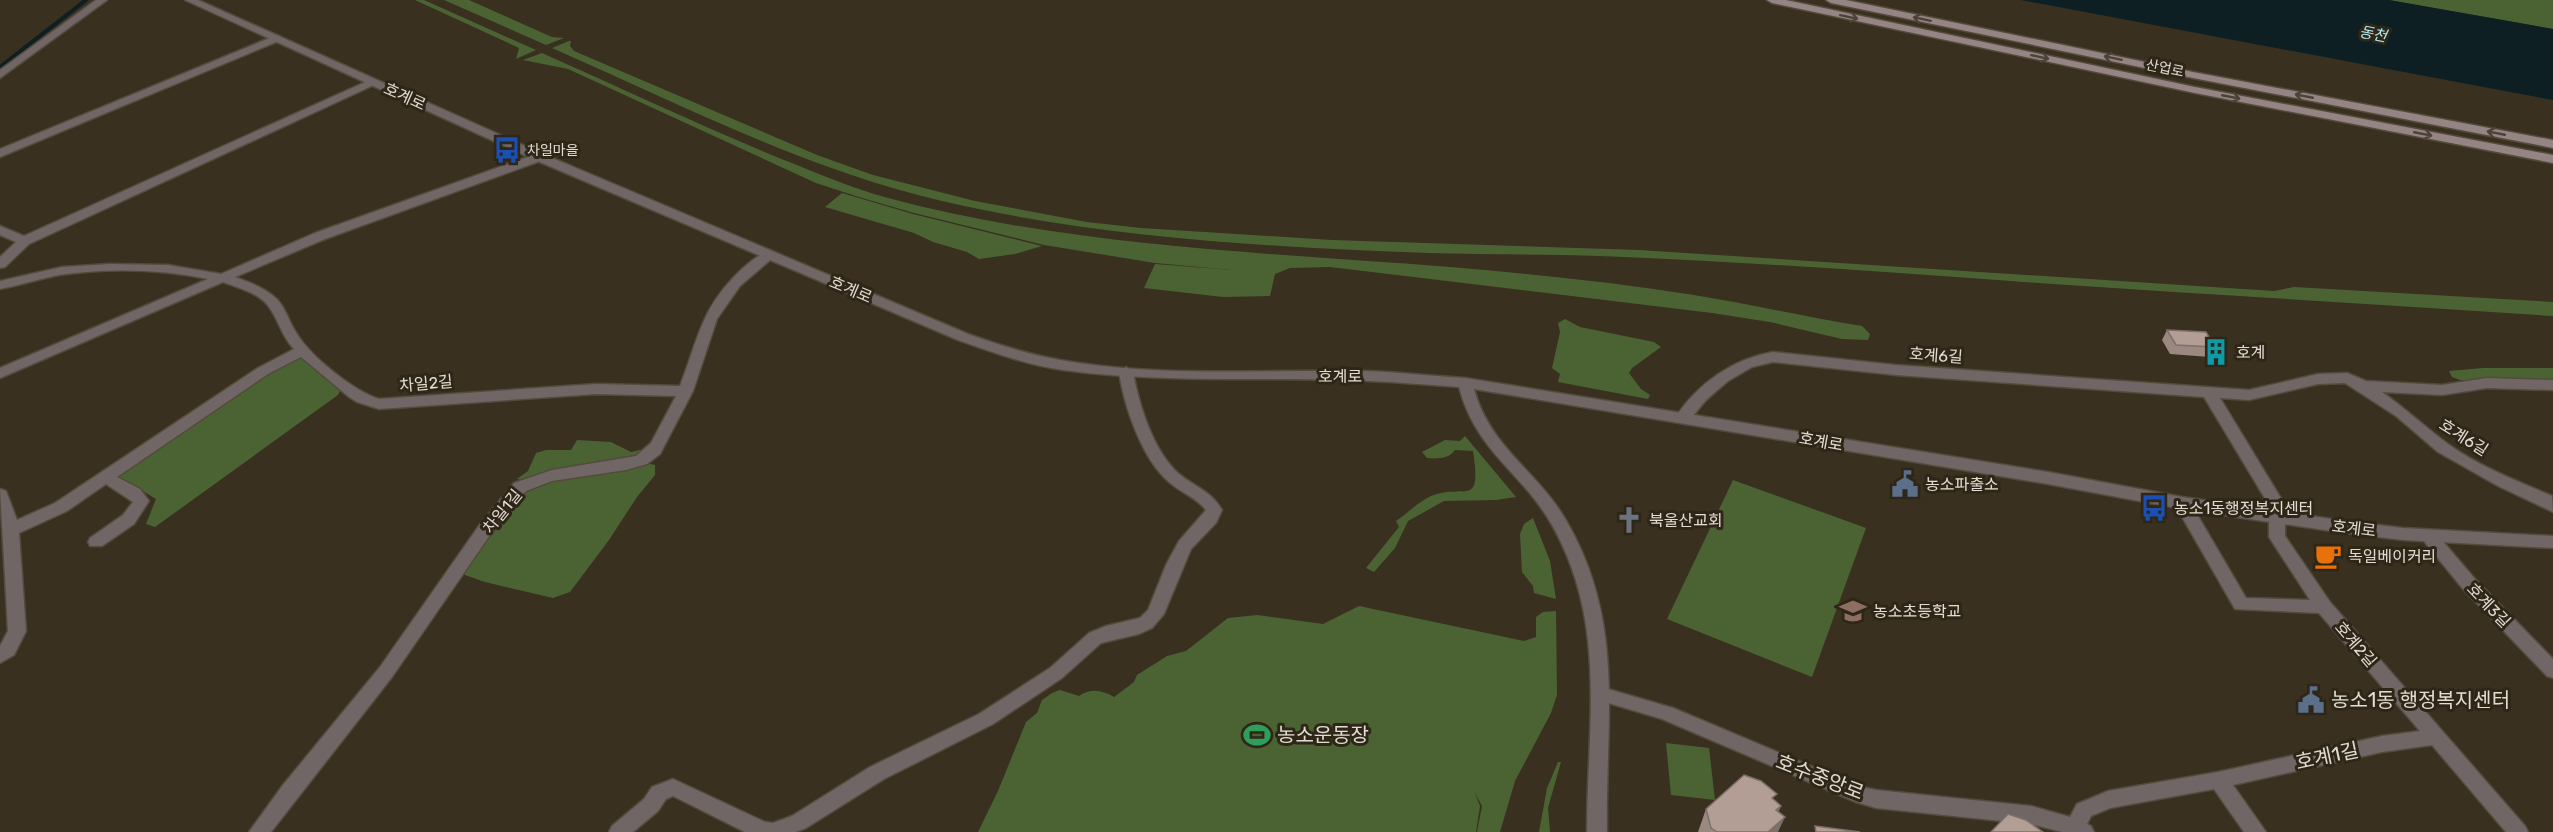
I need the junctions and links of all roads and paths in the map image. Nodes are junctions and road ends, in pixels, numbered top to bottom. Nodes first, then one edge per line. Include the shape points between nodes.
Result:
1 (102, 0) edge
2 (190, 0) edge
3 (1772, 0) edge
4 (1831, 0) edge
5 (277, 38) junction
6 (0, 75) edge
7 (372, 82) junction
8 (2553, 144) edge
9 (0, 153) edge
10 (539, 157) junction
11 (2553, 159) edge
12 (0, 230) edge
13 (24, 241) junction
14 (769, 255) junction
15 (0, 264) edge
16 (220, 278) junction
17 (0, 285) edge
18 (303, 350) junction
19 (1126, 372) junction
20 (0, 373) edge
21 (1465, 383) junction
22 (2553, 385) edge
23 (2363, 386) junction
24 (686, 391) junction
25 (2209, 393) junction
26 (1683, 418) junction
27 (105, 477) junction
28 (0, 495) edge
29 (2182, 503) junction
30 (2553, 506) edge
31 (2278, 517) junction
32 (11, 530) junction
33 (2428, 536) junction
34 (96, 542) dead end
35 (2553, 542) edge
36 (2324, 607) junction
37 (0, 656) edge
38 (2553, 671) edge
39 (1601, 694) junction
40 (2436, 737) junction
41 (2218, 780) junction
42 (2079, 829) edge
43 (259, 832) edge
44 (619, 832) edge
45 (1597, 832) edge
46 (2256, 832) edge
47 (2518, 832) edge

1 - 6 street
2 - 5 street, 호계로
3 -> 11 main road, 산업로 via 2184,87
8 -> 4 main road, 산업로
5 - 7 street, 호계로
5 - 9 street
7 - 10 street, 호계로
7 - 13 street
10 - 14 street, 호계로
10 - 16 street via 342,227
12 - 13 street
13 - 15 street
14 - 19 street, 호계로 via 1005,352 1061,365
14 - 24 street, 차일1길 via 743,275 710,319
16 - 17 street, 차일2길 via 170,269 82,270
16 - 18 street, 차일2길 via 245,285 273,302 291,337
16 - 20 street
18 - 24 street, 차일2길 via 354,394 379,404 596,389
18 - 27 street via 262,371
19 - 21 street, 호계로 via 1366,376
19 - 44 street via 1141,425 1166,471 1205,498 1214,510 1180,555 1150,619 1139,627 1095,638 1056,674 986,719 877,773 785,829 763,831 673,786 659,793 651,805
21 - 26 street, 호계로
21 - 39 street via 1480,425 1543,499 1575,555 1599,645
22 - 23 street, 호계6길 via 2487,383 2442,390
23 - 25 street, 호계6길 via 2337,377 2249,395
23 - 30 street, 호계6길 via 2443,448
24 - 43 street, 차일1길 via 655,450 646,458 552,475 520,487 388,670
25 - 26 street, 호계6길 via 1760,358 1705,392
25 - 31 street via 2277,505
26 - 29 street, 호계로
27 - 32 street via 46,516
27 - 34 street via 141,501 127,521
28 - 32 street
29 - 31 street, 호계로
29 - 36 street, 호계2길 via 2241,604
31 - 33 street, 호계로
31 - 36 street via 2277,537
32 - 37 street via 17,631 8,650
33 - 35 street, 호계로
33 - 38 street, 호계3길
36 - 40 street, 호계2길
39 - 42 street, 호수중앙로 via 1666,713 1856,794 2031,815
39 - 45 street
40 - 41 street, 호계1길 via 2382,744
40 - 47 street, 호계2길
41 - 42 street, 호계1길 via 2108,800 2084,810
41 - 46 street

